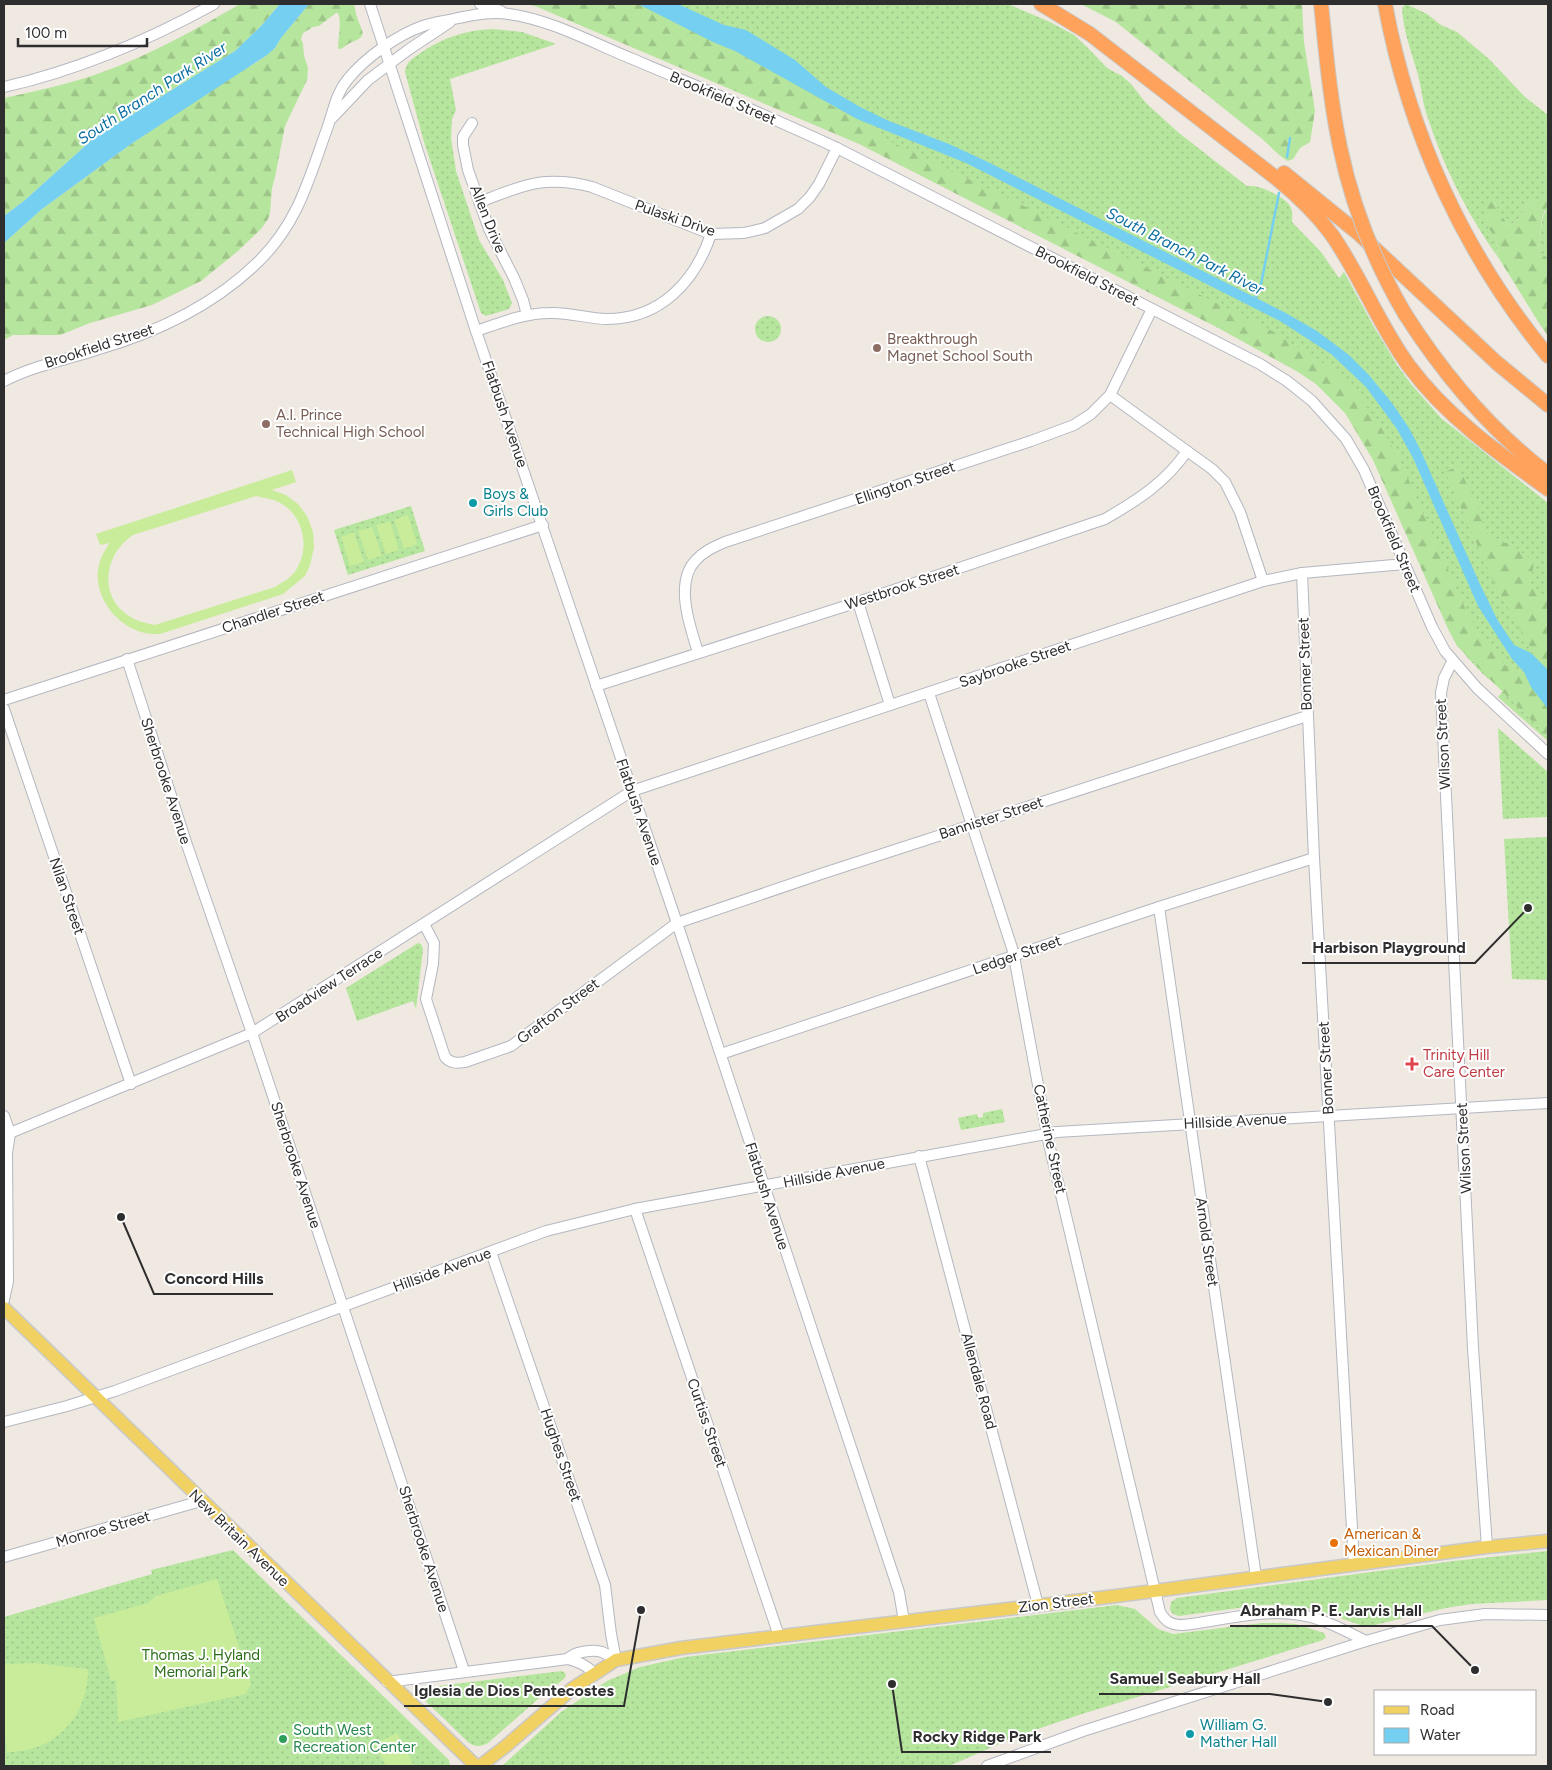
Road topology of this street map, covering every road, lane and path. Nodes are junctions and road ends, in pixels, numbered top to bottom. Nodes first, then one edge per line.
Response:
1 (214, 4) edge
2 (370, 4) edge
3 (480, 4) edge
4 (1041, 4) edge
5 (1059, 4) edge
6 (1321, 4) edge
7 (1385, 4) edge
8 (507, 13) junction
9 (455, 19) junction
10 (384, 48) junction
11 (389, 64) junction
12 (4, 87) edge
13 (330, 121) junction
14 (472, 122) dead end
15 (838, 148) junction
16 (479, 202) junction
17 (711, 234) junction
18 (1152, 309) junction
19 (527, 315) junction
20 (476, 331) junction
21 (1548, 356) edge
22 (4, 381) edge
23 (1110, 395) junction
24 (1548, 404) edge
25 (1187, 451) junction
26 (1548, 474) edge
27 (1548, 489) edge
28 (543, 525) junction
29 (1405, 564) junction
30 (1302, 572) junction
31 (1263, 581) junction
32 (858, 602) junction
33 (698, 652) junction
34 (127, 659) junction
35 (1452, 662) junction
36 (596, 686) junction
37 (929, 693) junction
38 (4, 700) edge
39 (890, 705) junction
40 (4, 708) edge
41 (1307, 716) junction
42 (1548, 754) edge
43 (632, 791) junction
44 (972, 825) junction
45 (1314, 858) junction
46 (1159, 907) junction
47 (677, 922) junction
48 (424, 924) junction
49 (1014, 956) junction
50 (252, 1033) junction
51 (720, 1054) junction
52 (131, 1084) junction
53 (1548, 1103) edge
54 (1462, 1109) junction
55 (4, 1116) edge
56 (1329, 1116) junction
57 (1190, 1124) junction
58 (7, 1131) edge
59 (1047, 1133) junction
60 (920, 1156) junction
61 (764, 1186) junction
62 (635, 1210) junction
63 (491, 1252) junction
64 (4, 1300) edge
65 (343, 1307) junction
66 (4, 1308) edge
67 (96, 1397) junction
68 (4, 1422) edge
69 (201, 1501) junction
70 (1548, 1541) edge
71 (1487, 1547) junction
72 (4, 1557) edge
73 (1354, 1564) junction
74 (1256, 1577) junction
75 (1155, 1590) junction
76 (1038, 1605) junction
77 (1548, 1615) edge
78 (904, 1621) junction
79 (779, 1636) junction
80 (1366, 1641) junction
81 (568, 1660) junction
82 (616, 1660) junction
83 (464, 1672) junction
84 (594, 1673) junction
85 (387, 1682) junction
86 (476, 1766) edge
87 (480, 1766) edge
88 (988, 1766) edge

1 - 12 street
2 - 10 street, Flatbush Avenue
3 - 8 street
4 - 27 highway
5 - 24 highway
6 - 26 highway, bridge
7 - 21 highway
8 - 9 street, Brookfield Street
8 - 15 street, Brookfield Street
9 - 10 street, Brookfield Street
9 - 11 street, Brookfield Street
10 - 11 street, Flatbush Avenue
10 - 13 street, Brookfield Street
11 - 13 street, Brookfield Street
11 - 20 street, Flatbush Avenue
13 - 22 street, Brookfield Street
14 - 16 street, Allen Drive
15 - 17 street, Pulaski Drive
15 - 18 street, Brookfield Street
16 - 17 street, Pulaski Drive
16 - 19 street, Allen Drive
17 - 19 street
18 - 23 street, Ellington Street
18 - 29 street, Brookfield Street
19 - 20 street
20 - 28 street, Flatbush Avenue
23 - 25 street
23 - 33 street, Ellington Street
25 - 31 street
25 - 32 street, Westbrook Street
28 - 34 street, Chandler Street
28 - 36 street, Flatbush Avenue
29 - 30 street, Saybrooke Street
29 - 35 street, Brookfield Street
30 - 31 street, Saybrooke Street
30 - 41 street, Bonner Street
31 - 37 street, Saybrooke Street
32 - 33 street, Westbrook Street
32 - 39 street
33 - 36 street, Westbrook Street
34 - 38 street, Chandler Street
34 - 50 street, Sherbrooke Avenue
35 - 42 street, Brookfield Street
35 - 54 street, Wilson Street
36 - 43 street, Flatbush Avenue
37 - 39 street, Saybrooke Street
37 - 44 street, Catherine Street
39 - 43 street, Saybrooke Street
40 - 52 street, Nilan Street
41 - 44 street, Bannister Street
41 - 45 street, Bonner Street
43 - 47 street, Flatbush Avenue
43 - 48 street, Broadview Terrace
44 - 47 street, Bannister Street
44 - 49 street, Catherine Street
45 - 46 street, Ledger Street
45 - 56 street, Bonner Street
46 - 49 street, Ledger Street
46 - 57 street, Arnold Street
47 - 48 street, Grafton Street
47 - 51 street, Flatbush Avenue
48 - 50 street, Broadview Terrace
49 - 51 street, Ledger Street
49 - 59 street, Catherine Street
50 - 52 street, Broadview Terrace
50 - 65 street, Sherbrooke Avenue
51 - 61 street, Flatbush Avenue
52 - 58 street, Broadview Terrace
53 - 54 street, Hillside Avenue
54 - 56 street, Hillside Avenue
54 - 71 street, Wilson Street
55 - 58 street
56 - 57 street, Hillside Avenue
56 - 73 street, Bonner Street
57 - 59 street, Hillside Avenue
57 - 74 street, Arnold Street
58 - 64 street
59 - 60 street, Hillside Avenue
59 - 75 street, Catherine Street
60 - 61 street, Hillside Avenue
60 - 76 street, Allendale Road
61 - 62 street, Hillside Avenue
61 - 78 street, Flatbush Avenue
62 - 63 street, Hillside Avenue
62 - 79 street, Curtiss Street
63 - 65 street, Hillside Avenue
63 - 82 street, Hughes Street
65 - 67 street, Hillside Avenue
65 - 83 street, Sherbrooke Avenue
66 - 67 main road, New Britain Avenue
67 - 68 street, Hillside Avenue
67 - 69 main road, New Britain Avenue
69 - 72 street, Monroe Street
69 - 85 main road, New Britain Avenue
70 - 71 main road, Zion Street
71 - 73 main road, Zion Street
73 - 74 main road, Zion Street
74 - 75 main road, Zion Street
75 - 76 main road, Zion Street
75 - 80 street, Catherine Street
76 - 78 main road, Zion Street
77 - 80 street
78 - 79 main road, Zion Street
79 - 82 main road, Zion Street
80 - 88 street
81 - 82 street
81 - 83 street
81 - 84 street
82 - 84 main road
83 - 85 street
84 - 87 main road
85 - 86 main road, New Britain Avenue

